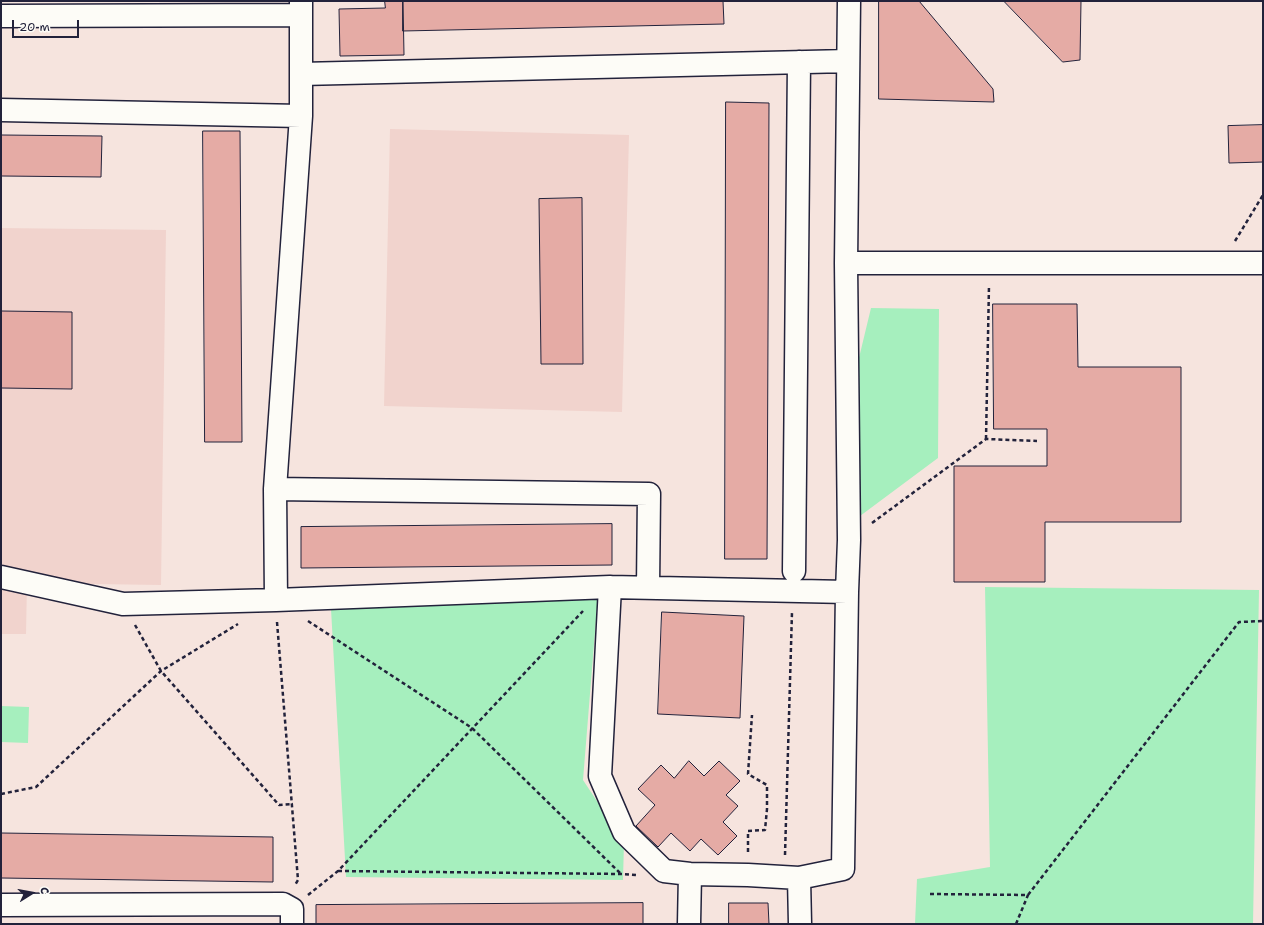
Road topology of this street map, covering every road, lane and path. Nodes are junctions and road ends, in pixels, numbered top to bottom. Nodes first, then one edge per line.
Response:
1 (849, 1) edge
2 (301, 8) edge
3 (1, 16) edge
4 (848, 61) junction
5 (799, 62) junction
6 (301, 74) junction
7 (1, 110) edge
8 (301, 116) junction
9 (846, 263) junction
10 (1263, 263) edge
11 (1037, 441) dead end
12 (275, 489) junction
13 (849, 540) junction
14 (1, 577) edge
15 (794, 581) junction
16 (610, 587) junction
17 (648, 588) junction
18 (847, 592) junction
19 (276, 600) junction
20 (123, 604) junction
21 (242, 621) dead end
22 (1263, 621) edge
23 (161, 671) junction
24 (752, 715) dead end
25 (472, 728) junction
26 (1, 794) edge
27 (293, 804) junction
28 (338, 870) junction
29 (664, 871) junction
30 (621, 874) junction
31 (690, 874) junction
32 (748, 875) junction
33 (792, 878) junction
34 (930, 894) dead end
35 (1028, 895) junction
36 (1, 905) edge
37 (289, 912) edge
38 (689, 924) edge
39 (800, 924) edge
40 (1016, 924) edge

1 - 4 street
2 - 3 street
2 - 6 street
4 - 5 street
4 - 9 street
5 - 6 street
5 - 15 street
6 - 8 street
7 - 8 street
8 - 12 street
9 - 10 street
9 - 13 street
11 - 13 path
12 - 17 street
12 - 19 street
13 - 18 street
14 - 20 street
15 - 17 street
15 - 18 street
15 - 33 path
16 - 17 street
16 - 19 street
16 - 25 path
16 - 29 street
18 - 33 street
19 - 20 street
19 - 25 path
19 - 27 path
20 - 23 path
21 - 23 path
22 - 35 path
23 - 26 path
23 - 27 path
24 - 32 path
25 - 28 path
25 - 30 path
27 - 37 path
28 - 30 path
28 - 37 path
29 - 30 path
29 - 31 street
31 - 32 street
31 - 38 street
32 - 33 street
33 - 39 street
34 - 35 path
35 - 40 path
36 - 37 street

